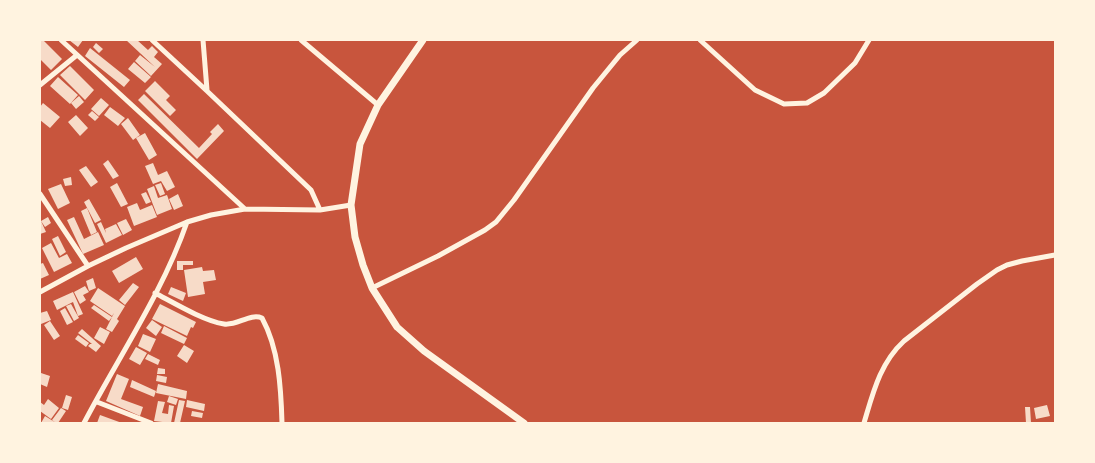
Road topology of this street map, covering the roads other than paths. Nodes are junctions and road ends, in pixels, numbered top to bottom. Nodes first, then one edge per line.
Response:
1 (60, 40) edge
2 (152, 40) edge
3 (203, 40) edge
4 (301, 40) edge
5 (423, 40) edge
6 (637, 40) edge
7 (700, 40) edge
8 (869, 40) edge
9 (77, 55) junction
10 (40, 85) edge
11 (208, 91) junction
12 (378, 105) junction
13 (40, 194) edge
14 (351, 205) junction
15 (245, 209) junction
16 (320, 210) junction
17 (187, 222) junction
18 (1055, 255) edge
19 (88, 266) junction
20 (372, 288) junction
21 (40, 292) edge
22 (154, 293) junction
23 (96, 402) junction
24 (84, 423) edge
25 (151, 423) edge
26 (282, 423) edge
27 (524, 423) edge
28 (864, 423) edge

1 - 9 street
2 - 11 street
3 - 11 street
4 - 12 street
5 - 12 main road
6 - 20 street
7 - 8 street
9 - 10 street
9 - 15 street
11 - 16 street
12 - 14 main road
13 - 19 street
14 - 16 street
14 - 20 main road
15 - 16 street
15 - 17 street
17 - 19 street
17 - 22 street
18 - 28 street
19 - 21 street
20 - 27 main road
22 - 23 street
22 - 26 street
23 - 24 street
23 - 25 street

